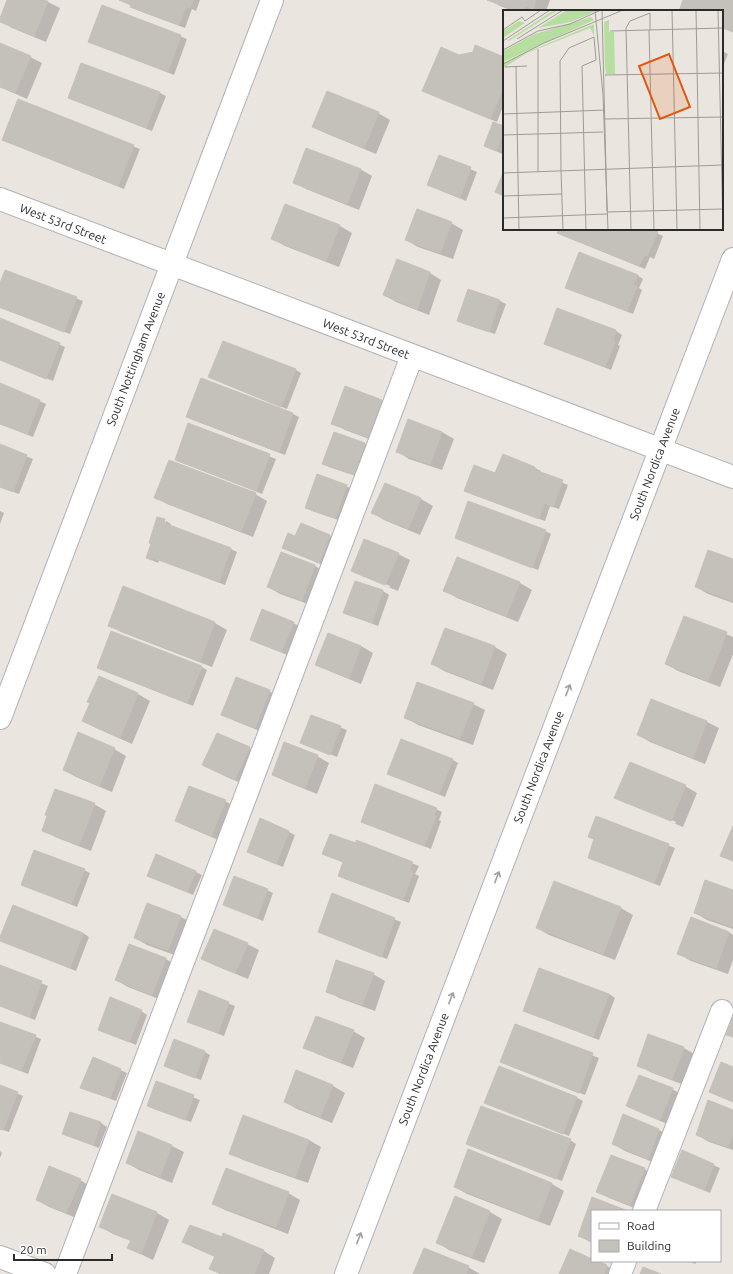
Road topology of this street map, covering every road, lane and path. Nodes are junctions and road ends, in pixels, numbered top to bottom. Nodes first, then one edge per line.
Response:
1 (272, 0) edge
2 (0, 199) edge
3 (733, 259) edge
4 (172, 265) junction
5 (412, 356) junction
6 (660, 449) junction
7 (733, 477) edge
8 (0, 718) edge
9 (722, 1011) dead end
10 (644, 1210) edge
11 (0, 1257) edge
12 (625, 1262) edge
13 (45, 1274) edge
14 (65, 1274) edge
15 (346, 1274) edge
16 (620, 1274) edge

1 - 4 street, South Nottingham Avenue
2 - 4 street, West 53rd Street
3 - 6 street, South Nordica Avenue
4 - 5 street, West 53rd Street
4 - 8 street, South Nottingham Avenue
5 - 6 street, West 53rd Street
5 - 14 street
6 - 7 street, West 53rd Street
15 -> 6 street, South Nordica Avenue
9 - 10 street
11 - 13 street
12 - 16 street

